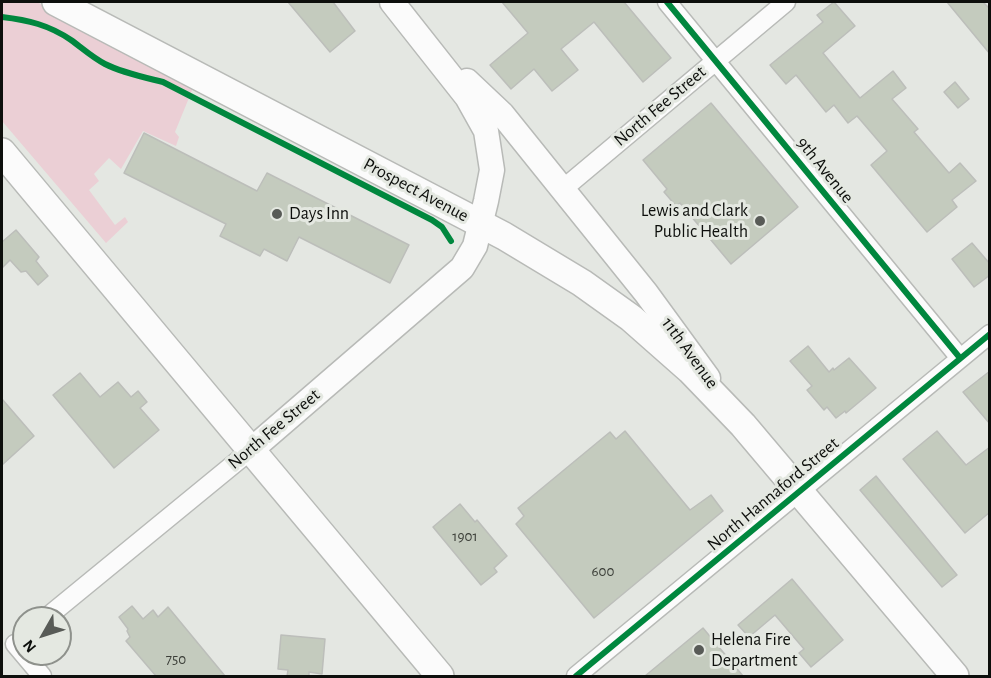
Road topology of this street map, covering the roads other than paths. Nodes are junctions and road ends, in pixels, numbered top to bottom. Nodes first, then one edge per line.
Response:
1 (56, 2) edge
2 (87, 2) edge
3 (392, 2) edge
4 (667, 2) edge
5 (786, 2) edge
6 (419, 36) junction
7 (715, 59) junction
8 (173, 63) junction
9 (3, 156) edge
10 (563, 189) junction
11 (481, 224) junction
12 (990, 334) edge
13 (960, 358) junction
14 (743, 425) junction
15 (251, 450) junction
16 (800, 491) junction
17 (61, 606) edge
18 (440, 676) edge
19 (576, 676) edge
20 (955, 676) edge

1 - 8 highway, Prospect Avenue
2 - 8 highway
3 - 6 main road, 11th Avenue
4 - 7 street, 9th Avenue
5 - 7 street, North Fee Street
6 - 10 main road, 11th Avenue
6 - 11 main road, 11th Avenue
7 - 10 street, North Fee Street
7 - 13 street, 9th Avenue
8 - 11 highway, Prospect Avenue
9 - 15 highway
10 - 14 main road, 11th Avenue
11 - 14 highway, Prospect Avenue
11 - 15 main road, North Fee Street
12 - 13 street, North Hannaford Street
13 - 16 street, North Hannaford Street
14 - 16 highway, 11th Avenue
15 - 17 street, North Fee Street
15 - 18 highway
16 - 19 street, North Hannaford Street
16 - 20 highway, 11th Avenue

